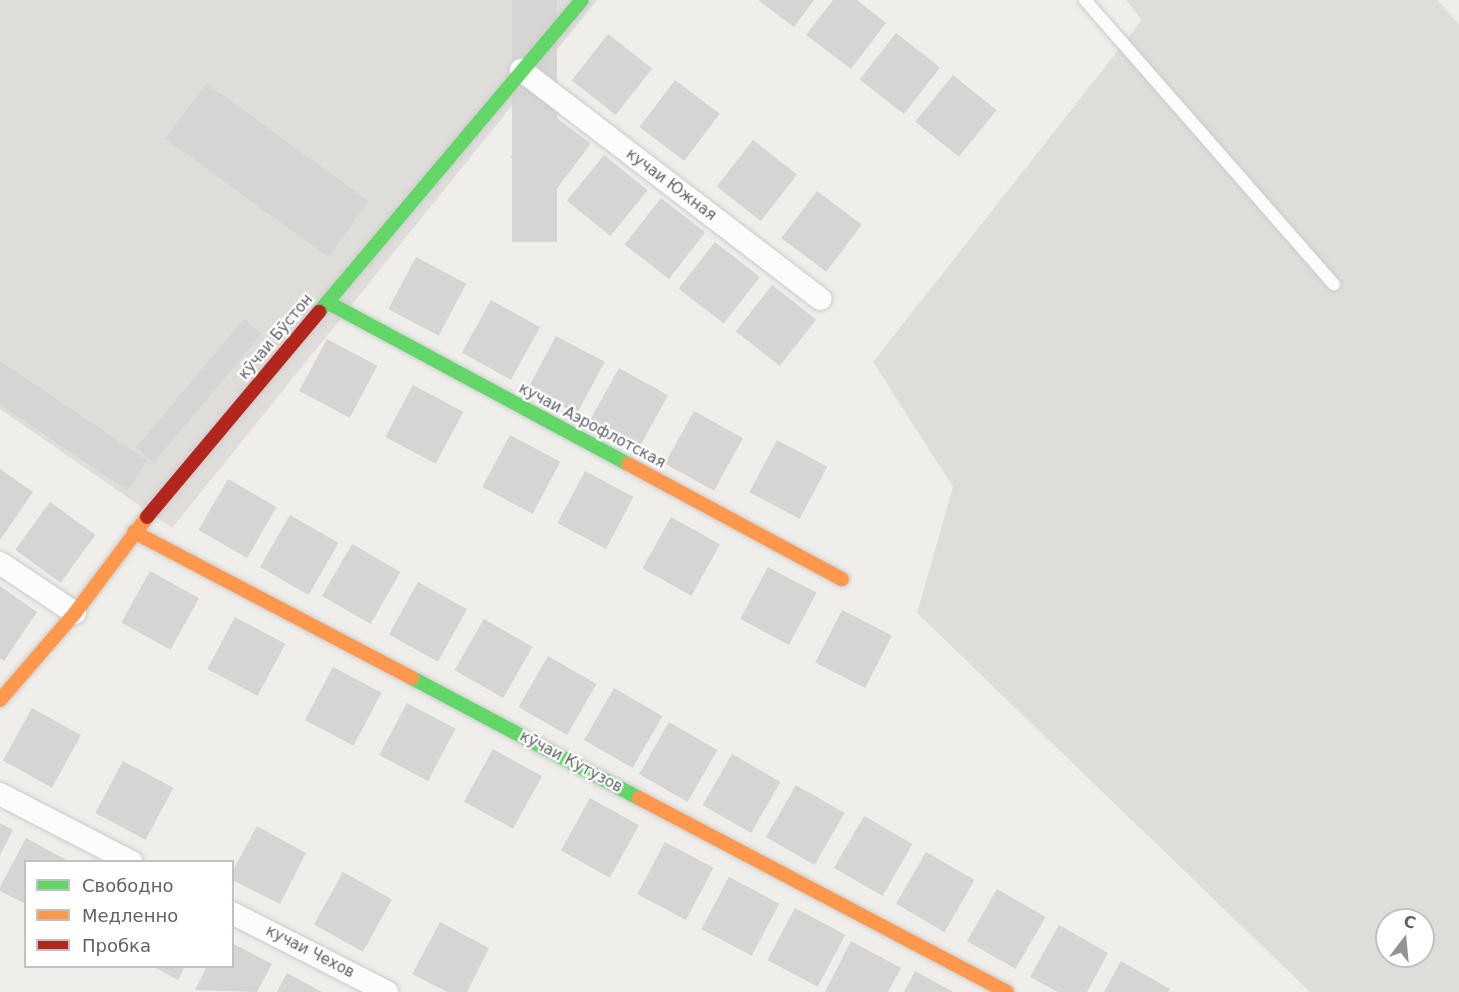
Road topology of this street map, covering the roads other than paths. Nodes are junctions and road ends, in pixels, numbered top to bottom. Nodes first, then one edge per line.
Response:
1 (582, 0) edge
2 (1085, 0) edge
3 (521, 70) junction
4 (1334, 284) dead end
5 (821, 299) dead end
6 (327, 302) junction
7 (134, 532) junction
8 (0, 563) edge
9 (842, 579) dead end
10 (75, 613) junction
11 (0, 700) edge
12 (0, 794) edge
13 (130, 860) edge
14 (234, 914) edge
15 (387, 992) edge
16 (1007, 992) edge

1 - 3 street, кӯчаи Бӯстон
2 - 4 lane
3 - 5 street, кучаи Южная
3 - 6 street, кӯчаи Бӯстон
6 - 7 street, кӯчаи Бӯстон
6 - 9 street, кучаи Аэрофлотская
7 - 10 street, кӯчаи Бӯстон
7 - 16 street, кӯчаи Кутузов
8 - 10 street
10 - 11 street, кӯчаи Бӯстон
12 - 13 street
14 - 15 street, кучаи Чехов

